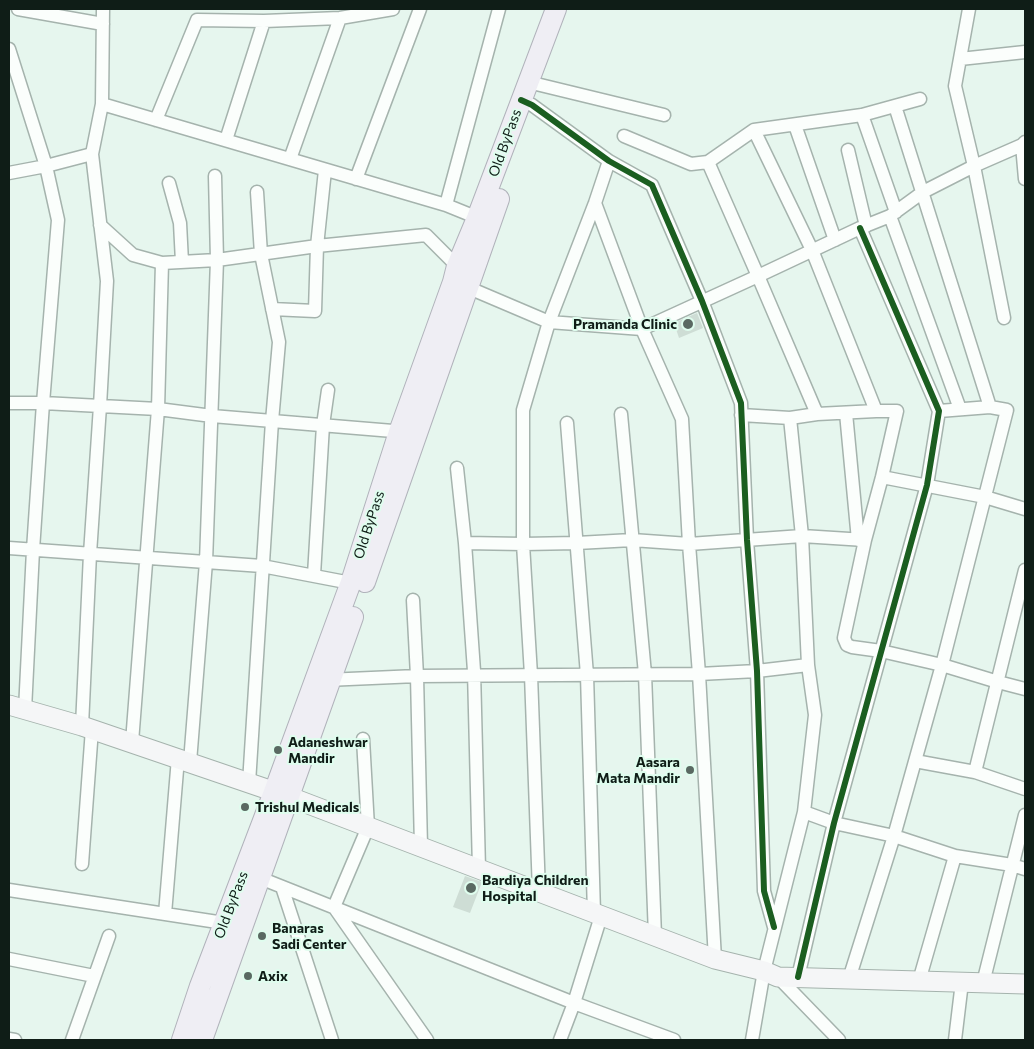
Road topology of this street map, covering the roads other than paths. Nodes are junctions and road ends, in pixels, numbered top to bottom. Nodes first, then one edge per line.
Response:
1 (18, 9) edge
2 (103, 9) edge
3 (393, 9) edge
4 (420, 9) edge
5 (499, 9) edge
6 (556, 9) edge
7 (567, 9) edge
8 (969, 9) edge
9 (340, 18) junction
10 (264, 21) junction
11 (103, 24) junction
12 (9, 49) edge
13 (1025, 52) edge
14 (960, 59) junction
15 (530, 93) junction
16 (920, 100) dead end
17 (102, 104) junction
18 (895, 106) junction
19 (664, 115) dead end
20 (862, 115) junction
21 (156, 120) junction
22 (795, 125) junction
23 (754, 130) junction
24 (624, 136) dead end
25 (226, 140) junction
26 (1024, 144) edge
27 (848, 150) dead end
28 (92, 154) junction
29 (290, 159) junction
30 (609, 161) junction
31 (708, 162) junction
32 (46, 166) junction
33 (974, 166) junction
34 (325, 170) junction
35 (9, 173) edge
36 (216, 176) dead end
37 (356, 179) junction
38 (1025, 179) edge
39 (169, 183) dead end
40 (257, 192) dead end
41 (922, 192) junction
42 (595, 203) junction
43 (446, 205) junction
44 (893, 214) junction
45 (484, 220) junction
46 (100, 225) junction
47 (863, 227) junction
48 (835, 240) junction
49 (317, 246) junction
50 (812, 250) junction
51 (261, 254) junction
52 (217, 260) junction
53 (162, 262) junction
54 (182, 262) junction
55 (758, 276) junction
56 (462, 278) junction
57 (702, 301) junction
58 (272, 309) junction
59 (1004, 318) dead end
60 (549, 322) junction
61 (642, 328) junction
62 (328, 390) dead end
63 (9, 403) edge
64 (43, 403) junction
65 (100, 406) junction
66 (990, 407) junction
67 (158, 409) junction
68 (960, 409) junction
69 (876, 411) junction
70 (939, 411) junction
71 (846, 413) junction
72 (621, 414) dead end
73 (817, 414) junction
74 (741, 415) junction
75 (212, 416) junction
76 (790, 418) junction
77 (272, 422) junction
78 (566, 423) dead end
79 (323, 426) junction
80 (408, 432) junction
81 (457, 468) dead end
82 (882, 477) junction
83 (927, 485) junction
84 (984, 497) junction
85 (1025, 509) edge
86 (802, 536) junction
87 (632, 540) junction
88 (747, 540) junction
89 (861, 540) junction
90 (466, 543) junction
91 (523, 544) junction
92 (577, 544) junction
93 (689, 544) junction
94 (9, 548) edge
95 (33, 550) junction
96 (90, 554) junction
97 (147, 558) junction
98 (206, 562) junction
99 (262, 566) junction
100 (1025, 570) edge
101 (314, 575) junction
102 (357, 584) junction
103 (413, 600) dead end
104 (881, 651) junction
105 (808, 665) junction
106 (942, 665) junction
107 (757, 671) junction
108 (645, 674) junction
109 (699, 674) junction
110 (531, 675) junction
111 (587, 675) junction
112 (417, 676) junction
113 (474, 676) junction
114 (323, 680) junction
115 (998, 682) junction
116 (1025, 689) edge
117 (13, 708) edge
118 (87, 727) junction
119 (363, 738) dead end
120 (132, 742) junction
121 (184, 760) junction
122 (915, 761) junction
123 (976, 772) junction
124 (248, 783) junction
125 (1025, 789) edge
126 (282, 794) junction
127 (804, 812) junction
128 (1025, 815) edge
129 (834, 822) junction
130 (368, 827) junction
131 (894, 836) junction
132 (421, 847) junction
133 (954, 856) junction
134 (82, 864) dead end
135 (1012, 865) junction
136 (1025, 868) edge
137 (478, 869) junction
138 (260, 878) junction
139 (282, 887) junction
140 (9, 890) edge
141 (539, 892) junction
142 (334, 907) junction
143 (165, 914) junction
144 (598, 914) junction
145 (224, 923) junction
146 (774, 927) junction
147 (109, 936) dead end
148 (655, 936) junction
149 (9, 959) edge
150 (715, 959) junction
151 (771, 974) junction
152 (94, 976) junction
153 (798, 977) junction
154 (849, 979) junction
155 (919, 981) junction
156 (962, 982) junction
157 (983, 983) junction
158 (1025, 984) edge
159 (574, 1003) junction
160 (9, 1039) edge
161 (15, 1040) edge
162 (72, 1040) edge
163 (182, 1040) edge
164 (202, 1040) edge
165 (332, 1040) edge
166 (427, 1040) edge
167 (560, 1040) edge
168 (674, 1040) edge
169 (752, 1040) edge
170 (839, 1040) edge
171 (955, 1040) edge

1 - 11 street
2 - 11 street
3 - 9 street
4 - 37 street
5 - 43 street
6 - 15 main road, Old ByPass
7 - 15 main road, Old ByPass
8 - 14 street
9 - 10 street
9 - 29 street
10 - 21 street
10 - 25 street
11 - 17 street
12 - 32 street
13 - 14 street
14 - 33 street
15 - 19 street
15 - 30 street
15 - 45 main road, Old ByPass
16 - 18 street
17 - 21 street
17 - 28 street
18 - 20 street
18 - 41 street
20 - 22 street
20 - 44 street
21 - 25 street
22 - 23 street
22 - 48 street
23 - 31 street
23 - 50 street
24 - 31 street
25 - 29 street
26 - 33 street
26 - 38 street
27 - 47 street
28 - 32 street
28 - 46 street
29 - 34 street
30 - 42 street
30 - 57 street
31 - 55 street
32 - 35 street
32 - 64 street
33 - 41 street
33 - 59 street
34 - 37 street
34 - 49 street
36 - 52 street
37 - 43 street
39 - 54 street
40 - 51 street
41 - 44 street
41 - 66 street
42 - 60 street
42 - 61 street
43 - 45 street
44 - 47 street
44 - 68 street
45 - 56 main road, Old ByPass
46 - 53 street
46 - 65 street
47 - 48 street
47 - 70 street
48 - 50 street
49 - 51 street
49 - 56 street
49 - 58 street
50 - 55 street
50 - 69 street
51 - 52 street
51 - 58 street
52 - 54 street
52 - 75 street
53 - 54 street
53 - 67 street
55 - 57 street
55 - 73 street
56 - 60 street
56 - 80 main road, Old ByPass
57 - 61 street
57 - 74 street
58 - 77 street
60 - 61 street
60 - 91 street
61 - 93 street
62 - 79 street
63 - 64 street
64 - 65 street
64 - 95 street
65 - 67 street
65 - 96 street
66 - 68 street
66 - 84 street
67 - 75 street
67 - 97 street
68 - 70 street
69 - 71 street
69 - 82 street
70 - 83 street
71 - 73 street
71 - 89 street
72 - 87 street
73 - 76 street
74 - 76 street
74 - 88 street
75 - 77 street
75 - 98 street
76 - 86 street
77 - 79 street
77 - 99 street
78 - 92 street
79 - 80 street
79 - 101 street
80 - 102 main road, Old ByPass
81 - 90 street
82 - 83 street
82 - 89 street
83 - 84 street
83 - 104 street
84 - 85 street
84 - 106 street
86 - 88 street
86 - 89 street
86 - 105 street
87 - 92 street
87 - 93 street
87 - 108 street
88 - 93 street
88 - 107 street
89 - 104 street
90 - 91 street
90 - 113 street
91 - 92 street
91 - 110 street
92 - 111 street
93 - 109 street
94 - 95 street
95 - 96 street
95 - 117 street
96 - 97 street
96 - 118 street
97 - 98 street
97 - 120 street
98 - 99 street
98 - 121 street
99 - 101 street
99 - 124 street
100 - 115 street
101 - 102 street
102 - 114 main road, Old ByPass
103 - 112 street
104 - 106 street
104 - 129 street
105 - 107 street
105 - 127 street
106 - 115 street
106 - 122 street
107 - 109 street
107 - 146 street
108 - 109 street
108 - 111 street
108 - 148 street
109 - 150 street
110 - 111 street
110 - 113 street
110 - 141 street
111 - 144 street
112 - 113 street
112 - 114 street
112 - 132 street
113 - 137 street
114 - 126 main road, Old ByPass
115 - 116 street
115 - 123 street
117 - 118 main road
118 - 120 main road
118 - 134 street
119 - 130 street
120 - 121 main road
121 - 124 main road
121 - 143 street
122 - 123 street
122 - 131 street
123 - 125 street
124 - 126 main road
126 - 130 main road
126 - 138 main road, Old ByPass
126 - 145 main road, Old ByPass
127 - 129 street
127 - 146 street
128 - 135 street
129 - 131 street
129 - 153 street
130 - 132 main road
130 - 142 street
131 - 133 street
131 - 154 street
132 - 137 main road
133 - 135 street
133 - 155 street
135 - 136 street
135 - 157 street
137 - 141 main road
138 - 139 street
138 - 164 main road, Old ByPass
139 - 142 street
139 - 165 street
140 - 143 street
141 - 144 main road
142 - 159 street
142 - 166 street
143 - 145 street
144 - 148 main road
144 - 159 street
145 - 163 main road, Old ByPass
146 - 151 street
147 - 152 street
148 - 150 main road
149 - 152 street
150 - 151 main road
151 - 153 main road
151 - 169 street
151 - 170 street
152 - 162 street
153 - 154 main road
154 - 155 main road
155 - 156 main road
156 - 157 main road
156 - 171 street
157 - 158 main road
159 - 167 street
159 - 168 street
160 - 161 street

